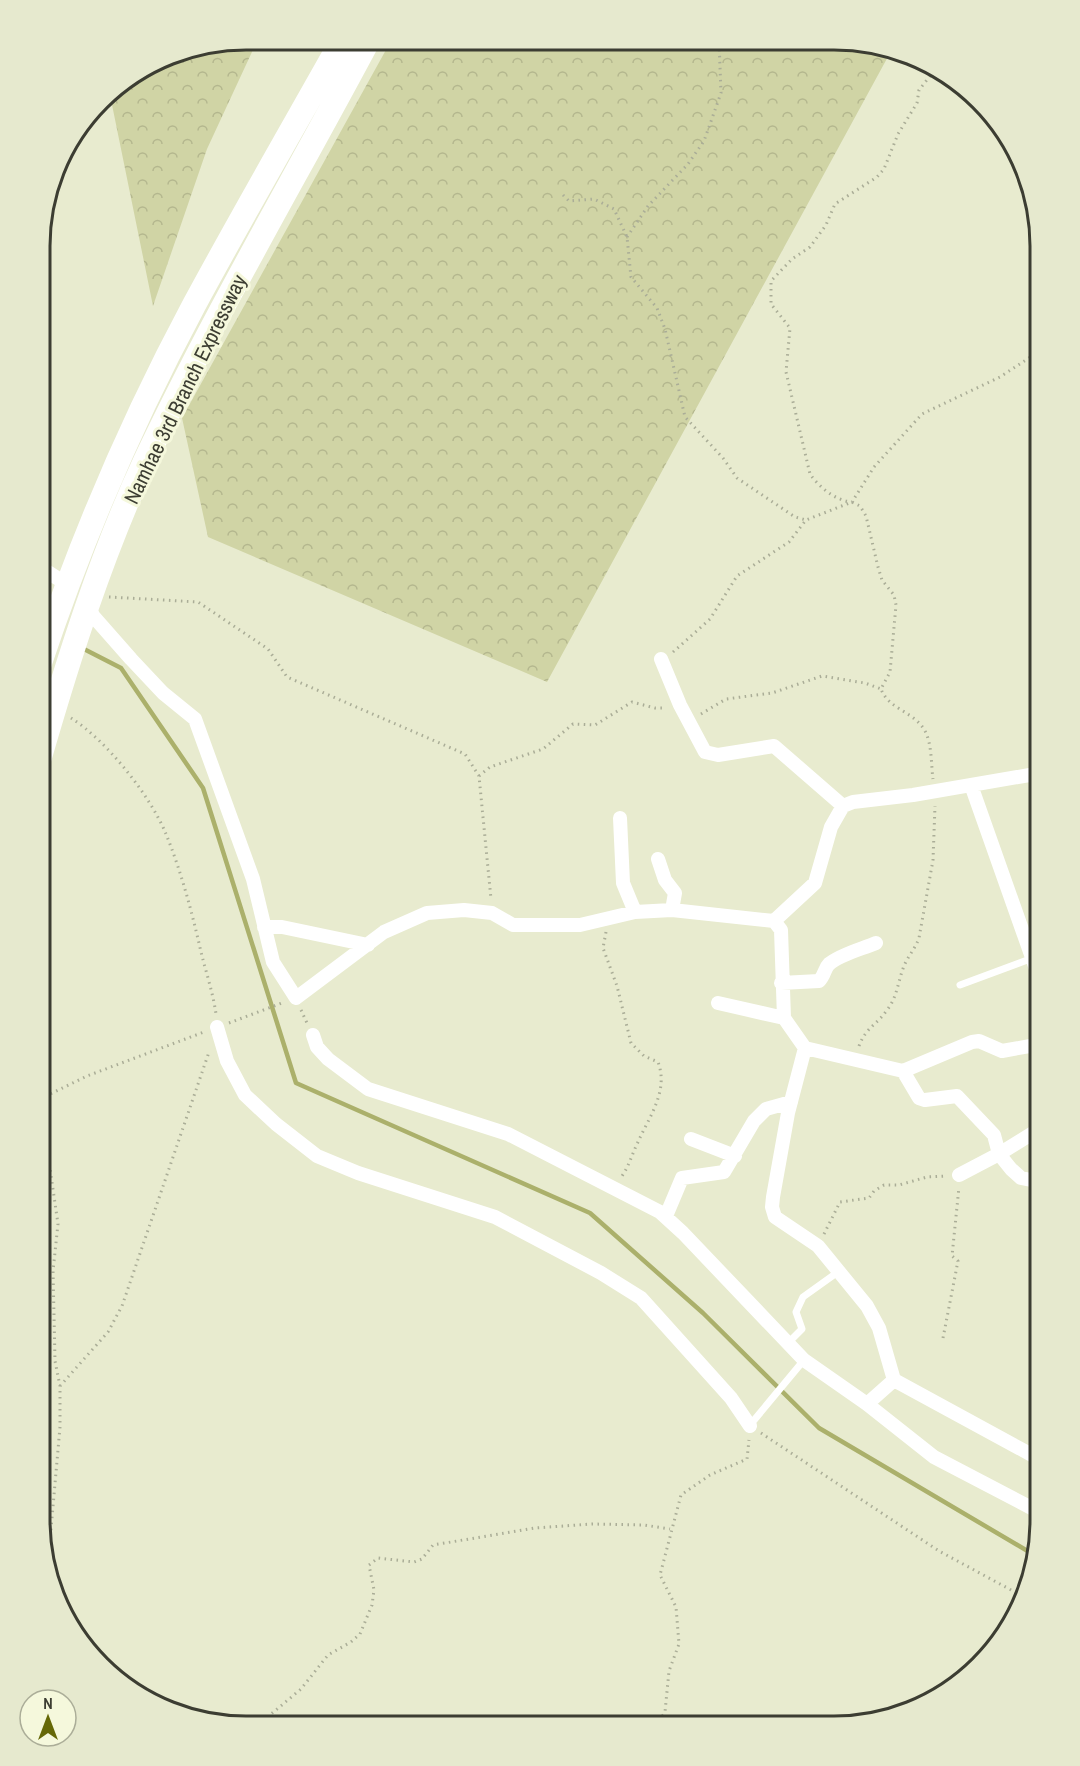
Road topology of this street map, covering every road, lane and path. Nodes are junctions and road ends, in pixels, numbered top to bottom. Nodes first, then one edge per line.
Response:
1 (337, 50) edge
2 (363, 50) edge
3 (719, 50) edge
4 (931, 75) edge
5 (562, 195) dead end
6 (627, 237) junction
7 (1030, 357) edge
8 (852, 502) junction
9 (806, 520) junction
10 (50, 573) edge
11 (82, 594) junction
12 (50, 636) edge
13 (661, 659) joint
14 (881, 689) junction
15 (680, 705) junction
16 (70, 717) dead end
17 (687, 719) junction
18 (50, 725) edge
19 (1030, 775) edge
20 (479, 776) junction
21 (971, 785) junction
22 (935, 792) junction
23 (843, 806) junction
24 (620, 818) dead end
25 (658, 859) dead end
26 (672, 910) junction
27 (635, 912) junction
28 (492, 913) junction
29 (608, 919) junction
30 (774, 921) junction
31 (264, 927) junction
32 (876, 943) dead end
33 (368, 945) junction
34 (1030, 945) edge
35 (1030, 954) edge
36 (781, 983) junction
37 (960, 985) dead end
38 (296, 998) junction
39 (718, 1003) dead end
40 (783, 1018) junction
41 (222, 1026) junction
42 (313, 1035) joint
43 (1030, 1046) edge
44 (805, 1048) junction
45 (856, 1059) junction
46 (903, 1071) junction
47 (50, 1094) edge
48 (791, 1102) junction
49 (1030, 1135) edge
50 (692, 1139) dead end
51 (999, 1154) junction
52 (735, 1156) junction
53 (50, 1168) edge
54 (959, 1175) junction
55 (1030, 1180) edge
56 (613, 1190) junction
57 (666, 1216) junction
58 (818, 1246) junction
59 (838, 1272) junction
60 (943, 1338) dead end
61 (788, 1343) junction
62 (804, 1360) junction
63 (894, 1380) junction
64 (60, 1386) junction
65 (867, 1404) junction
66 (750, 1426) junction
67 (1030, 1454) edge
68 (1030, 1507) edge
69 (670, 1530) junction
70 (50, 1536) edge
71 (1016, 1593) edge
72 (269, 1716) edge
73 (662, 1716) edge

1 - 12 highway, Namhae 3rd Branch Expressway
2 - 18 highway, Namhae 3rd Branch Expressway
3 - 6 path
4 - 8 path
5 - 6 path
6 - 9 path
7 - 8 path
8 - 9 path
8 - 14 path
9 - 13 path
10 - 11 street
11 - 20 path
11 - 31 street
13 - 15 street
14 - 17 path
14 - 22 path
15 - 17 street
15 - 20 path
16 - 41 path
17 - 23 street
19 - 21 street
20 - 28 path
21 - 22 street
21 - 34 street
22 - 23 street
22 - 45 path
23 - 30 street
24 - 27 street
25 - 26 street
26 - 27 street
26 - 30 street
27 - 29 street
28 - 29 street
28 - 33 street
29 - 56 path
30 - 36 street
31 - 33 street
31 - 38 street
32 - 36 street
33 - 38 street
35 - 37 lane
36 - 40 street
38 - 41 path
38 - 42 path
39 - 40 street
40 - 44 street
41 - 47 path
41 - 64 path
41 - 66 street
42 - 56 street
43 - 46 street
44 - 45 street
44 - 48 street
45 - 46 street
46 - 51 street
48 - 52 street
48 - 58 street
49 - 51 street
50 - 52 street
51 - 54 street
51 - 55 street
52 - 57 street
53 - 64 path
54 - 58 path
54 - 60 path
56 - 57 street
57 - 61 street
58 - 59 street
59 - 61 lane
59 - 63 street
61 - 62 street
62 - 65 street
62 - 66 lane
63 - 65 street
63 - 67 street
64 - 70 path
65 - 68 street
66 - 69 path
66 - 71 path
69 - 72 path
69 - 73 path

